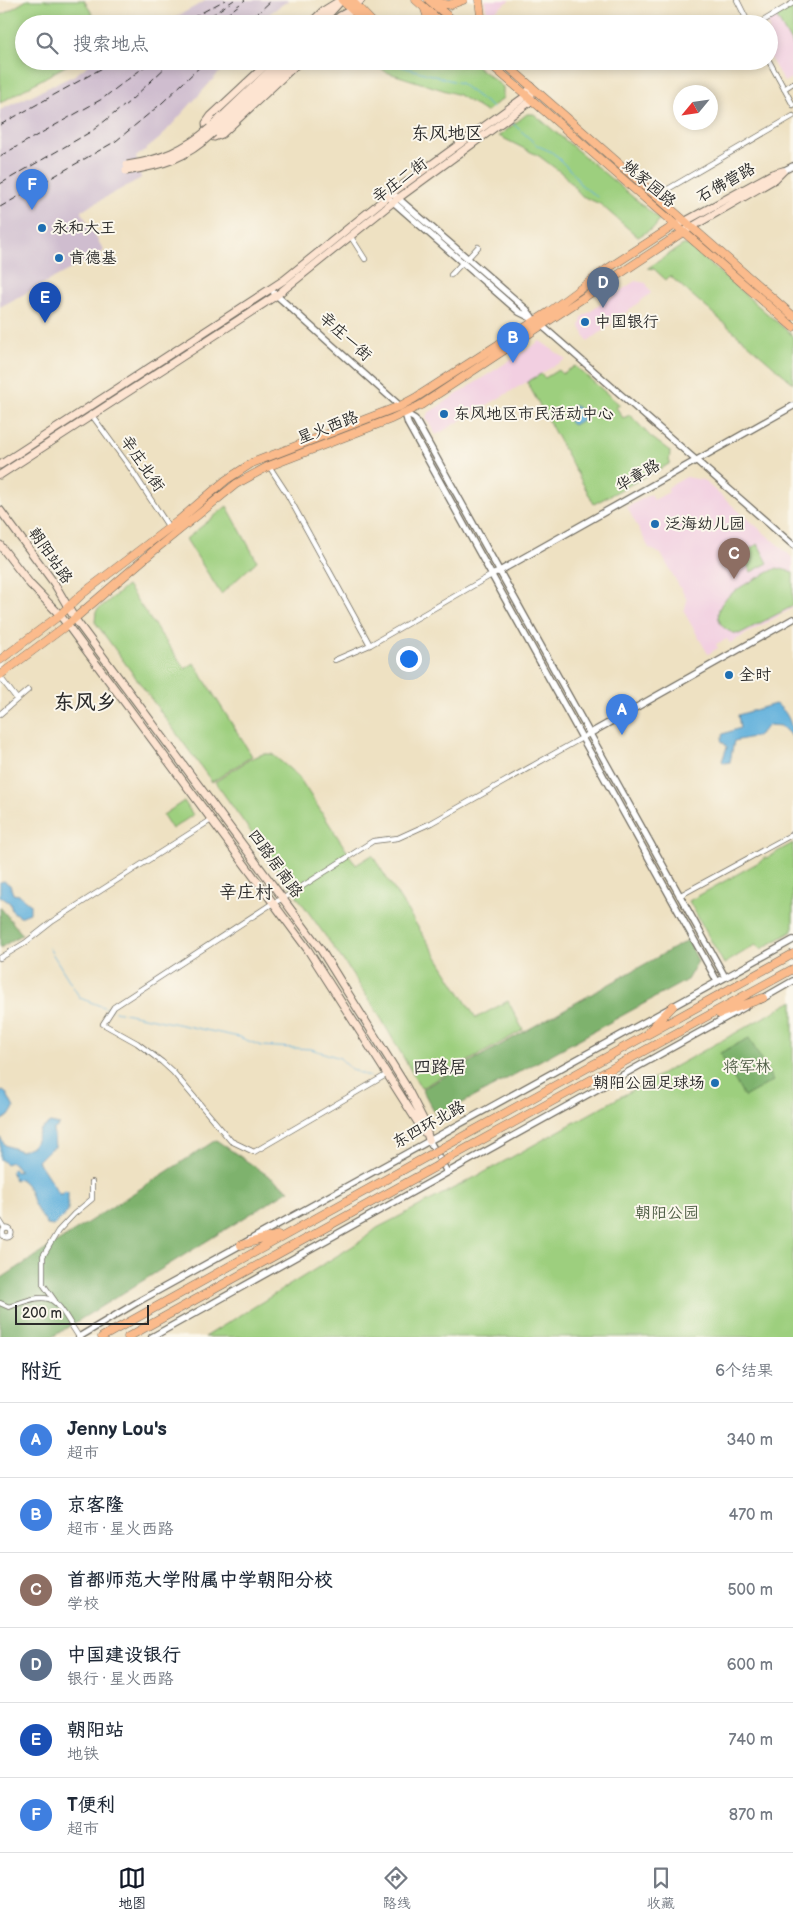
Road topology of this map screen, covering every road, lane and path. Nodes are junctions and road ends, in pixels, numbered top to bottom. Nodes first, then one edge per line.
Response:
1 (342, 0) edge
2 (416, 0) edge
3 (430, 0) edge
4 (462, 0) edge
5 (478, 0) edge
6 (737, 0) edge
7 (793, 3) edge
8 (355, 4) edge
9 (424, 8) junction
10 (319, 15) edge
11 (328, 15) edge
12 (341, 15) edge
13 (346, 15) edge
14 (362, 15) edge
15 (365, 15) edge
16 (427, 15) edge
17 (432, 15) edge
18 (448, 15) edge
19 (480, 15) edge
20 (744, 15) edge
21 (773, 15) edge
22 (260, 70) edge
23 (271, 70) edge
24 (280, 70) edge
25 (290, 70) edge
26 (497, 70) edge
27 (512, 70) edge
28 (774, 70) edge
29 (793, 84) edge
30 (531, 86) junction
31 (784, 88) junction
32 (529, 98) junction
33 (793, 105) edge
34 (793, 116) edge
35 (211, 130) junction
36 (793, 166) edge
37 (127, 168) dead end
38 (783, 171) joint
39 (655, 197) junction
40 (392, 198) junction
41 (676, 225) junction
42 (686, 227) junction
43 (351, 237) junction
44 (478, 248) dead end
45 (468, 258) junction
46 (364, 259) dead end
47 (462, 263) junction
48 (451, 275) dead end
49 (270, 290) junction
50 (277, 295) junction
51 (793, 316) edge
52 (535, 320) junction
53 (542, 327) junction
54 (793, 327) edge
55 (793, 406) edge
56 (88, 408) junction
57 (403, 409) junction
58 (93, 416) junction
59 (695, 460) junction
60 (0, 465) edge
61 (269, 466) junction
62 (0, 475) edge
63 (1, 511) edge
64 (171, 531) junction
65 (0, 545) edge
66 (793, 545) edge
67 (495, 573) junction
68 (68, 608) junction
69 (60, 615) junction
70 (75, 619) junction
71 (793, 619) edge
72 (67, 625) junction
73 (370, 645) junction
74 (0, 660) edge
75 (335, 660) dead end
76 (0, 676) edge
77 (28, 690) dead end
78 (17, 699) junction
79 (0, 714) edge
80 (588, 734) junction
81 (582, 738) junction
82 (212, 820) junction
83 (793, 834) edge
84 (679, 896) junction
85 (284, 898) junction
86 (273, 903) junction
87 (793, 940) edge
88 (793, 954) edge
89 (0, 958) edge
90 (793, 969) edge
91 (724, 977) junction
92 (717, 981) junction
93 (793, 981) edge
94 (763, 998) junction
95 (674, 1006) junction
96 (696, 1022) junction
97 (642, 1037) junction
98 (386, 1075) junction
99 (429, 1140) junction
100 (447, 1172) junction
101 (92, 1182) dead end
102 (0, 1221) edge
103 (5, 1229) dead end
104 (292, 1231) junction
105 (241, 1245) junction
106 (55, 1301) junction
107 (0, 1303) edge
108 (79, 1337) edge
109 (102, 1337) edge
110 (128, 1337) edge
111 (152, 1337) edge

1 - 8 main road
1 - 10 main road
1 - 11 main road
2 - 9 main road
3 - 4 main road
3 - 18 main road
5 - 19 main road
6 - 20 street
7 - 21 street
8 - 12 main road
8 - 13 main road
8 - 14 main road
8 - 15 main road
9 - 16 main road
9 - 17 main road
22 - 25 main road
23 - 35 main road
24 - 35 main road
26 - 32 main road, 姚家园路
27 - 30 main road, 姚家园路
28 - 31 street
29 - 31 street
30 - 32 main road
30 - 39 main road, 姚家园路
31 - 33 street
32 - 40 main road, 辛庄二街
32 - 41 main road, 姚家园路
34 - 39 street
35 - 37 main road, bridge
36 - 38 street, 石佛营路
38 - 42 main road, 石佛营路
39 - 42 main road, 姚家园路
40 - 43 main road, 辛庄二街
40 - 45 street
40 - 47 street
40 - 49 main road, 辛庄二街
41 - 42 main road, 姚家园路
41 - 52 main road, 星火西路
42 - 51 main road, 姚家园路
42 - 53 main road, 星火西路
42 - 54 main road, 姚家园路
43 - 46 street
43 - 50 main road, 辛庄二街
44 - 45 street
45 - 52 street
47 - 48 street
47 - 52 street
49 - 50 street, 辛庄一街
49 - 56 main road, 辛庄二街
50 - 57 street, 辛庄一街
50 - 58 main road, 辛庄二街
52 - 53 street
52 - 57 main road, 星火西路
53 - 57 main road, 星火西路
53 - 59 street
55 - 59 street, 华章路
56 - 58 street, 辛庄北街
56 - 60 main road, 辛庄二街
57 - 61 main road, 星火西路
57 - 64 main road, 星火西路
57 - 67 street, 辛庄一街
58 - 62 main road, 辛庄二街
58 - 64 street, 辛庄北街
59 - 66 street
59 - 67 street, 华章路
61 - 64 main road, 星火西路
61 - 73 street
63 - 68 main road, 朝阳站路
64 - 68 main road, 星火西路
64 - 70 main road, 星火西路
65 - 69 main road, 朝阳站路
67 - 73 street
67 - 80 street
67 - 81 street
68 - 69 main road, 星火西路
68 - 70 main road, 朝阳站路
69 - 72 main road, 朝阳站路
69 - 74 main road, 星火西路
70 - 72 main road, 星火西路
70 - 85 main road, 四路居南路
71 - 80 street
72 - 76 main road, 星火西路
72 - 82 main road, 朝阳站路
73 - 75 street
76 - 78 street
77 - 78 street
78 - 79 street
80 - 81 street
80 - 84 street
81 - 85 street
81 - 92 street
82 - 86 main road, 朝阳站路
82 - 89 street
83 - 84 street
84 - 91 street
85 - 86 street
85 - 99 main road, 四路居南路
86 - 98 main road, 朝阳站路
86 - 98 street
87 - 91 street, 东四环北路
88 - 97 main road, 东四环北路
90 - 96 main road
91 - 92 street, 东四环北路
92 - 95 street, 东四环北路
93 - 94 street
94 - 96 main road
94 - 100 street
95 - 97 main road
95 - 99 street, 东四环北路
96 - 110 main road, bridge
97 - 104 main road, 东四环北路, bridge
98 - 99 main road, 朝阳站路
99 - 100 street
99 - 105 street, 东四环北路
100 - 111 street
101 - 106 street
102 - 103 street
104 - 105 main road
104 - 109 main road, 东四环北路
105 - 108 street, 东四环北路
106 - 107 street
106 - 108 street

